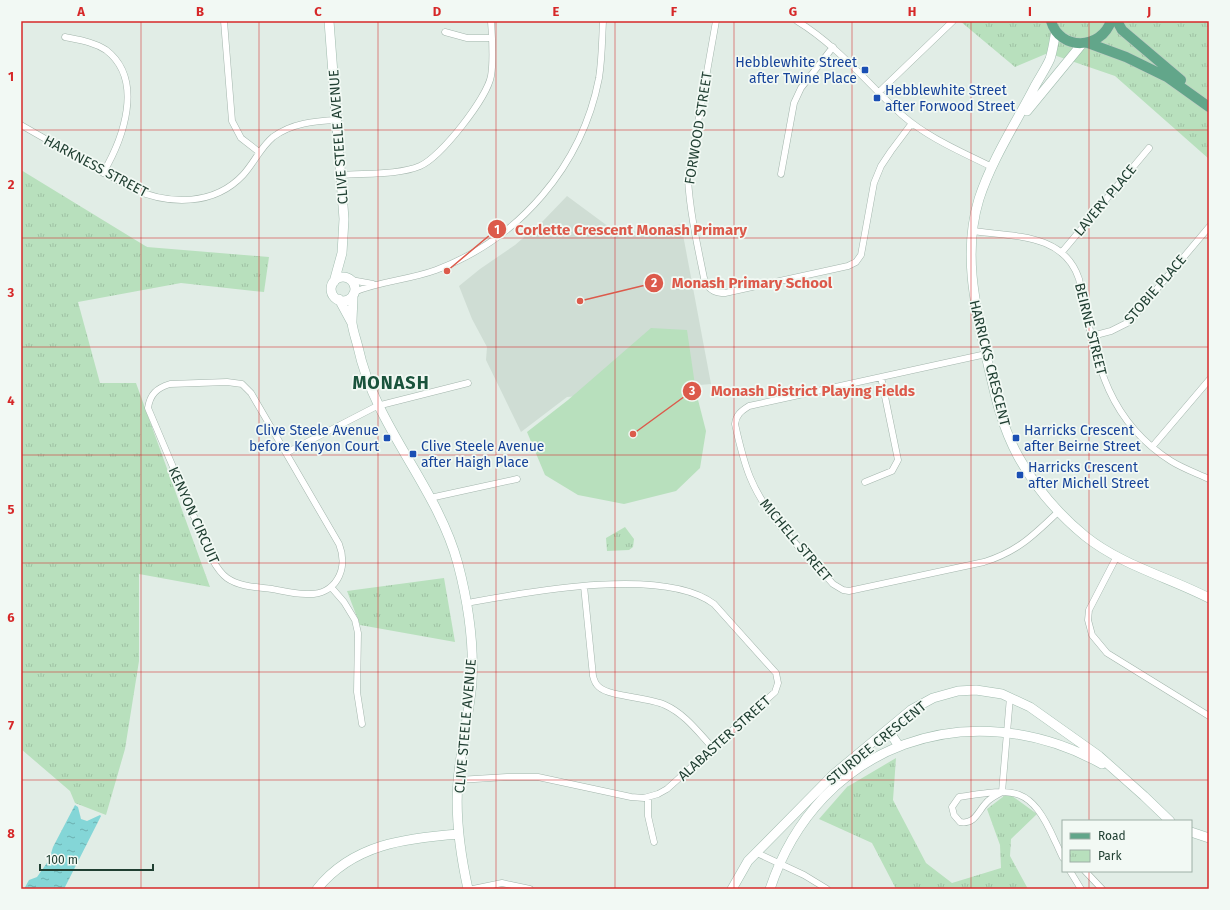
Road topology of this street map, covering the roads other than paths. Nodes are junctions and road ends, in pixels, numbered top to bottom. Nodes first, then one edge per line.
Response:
1 (224, 21) edge
2 (329, 21) edge
3 (491, 21) edge
4 (716, 21) edge
5 (797, 21) edge
6 (812, 21) edge
7 (953, 21) edge
8 (1051, 21) edge
9 (1111, 21) edge
10 (1116, 21) edge
11 (602, 22) edge
12 (806, 26) junction
13 (1056, 31) junction
14 (445, 32) dead end
15 (65, 37) dead end
16 (492, 38) junction
17 (1085, 44) junction
18 (833, 47) junction
19 (879, 92) junction
20 (1209, 106) edge
21 (337, 120) junction
22 (912, 123) junction
23 (21, 125) edge
24 (1014, 127) junction
25 (1149, 148) dead end
26 (259, 152) junction
27 (992, 167) junction
28 (104, 173) junction
29 (781, 174) dead end
30 (341, 175) junction
31 (1209, 227) edge
32 (973, 231) junction
33 (1062, 252) junction
34 (342, 253) junction
35 (350, 279) junction
36 (334, 282) junction
37 (375, 284) junction
38 (354, 294) junction
39 (339, 299) junction
40 (352, 324) junction
41 (1092, 336) junction
42 (986, 354) junction
43 (880, 377) junction
44 (1209, 380) edge
45 (468, 383) dead end
46 (377, 406) junction
47 (1152, 448) junction
48 (286, 453) junction
49 (516, 479) dead end
50 (1209, 479) edge
51 (865, 482) dead end
52 (430, 498) junction
53 (1058, 512) junction
54 (1117, 556) junction
55 (331, 586) junction
56 (584, 586) junction
57 (1209, 598) edge
58 (467, 603) junction
59 (1010, 697) junction
60 (1209, 716) edge
61 (362, 724) dead end
62 (888, 730) junction
63 (1007, 732) junction
64 (899, 746) junction
65 (713, 748) junction
66 (1114, 769) junction
67 (458, 780) junction
68 (1002, 792) junction
69 (648, 797) junction
70 (1169, 820) edge
71 (1192, 832) edge
72 (459, 834) junction
73 (1209, 838) edge
74 (1055, 840) junction
75 (654, 842) dead end
76 (1062, 847) edge
77 (757, 852) junction
78 (1062, 856) edge
79 (780, 864) junction
80 (1071, 872) edge
81 (1086, 872) edge
82 (320, 888) edge
83 (468, 889) edge
84 (474, 889) edge
85 (530, 889) edge
86 (732, 889) edge
87 (770, 889) edge
88 (827, 889) edge
89 (1081, 889) edge
90 (1102, 889) edge

1 - 26 street
2 - 21 street, CLIVE STEELE AVENUE
3 - 16 street
4 - 22 street, FORWOOD STREET
5 - 12 street
6 - 12 street
7 - 19 street
8 - 13 main road
9 - 17 main road
10 - 20 main road
11 - 37 street
12 - 18 street
13 - 17 main road
13 - 24 street, HARRICKS CRESCENT
14 - 16 street
15 - 28 street
16 - 30 street
17 - 20 main road
17 - 24 street, HARRICKS CRESCENT
18 - 19 street
18 - 29 street
19 - 22 street
21 - 26 street, HARKNESS STREET
21 - 30 street, CLIVE STEELE AVENUE
22 - 27 street
23 - 28 street, HARKNESS STREET
24 - 27 street, HARRICKS CRESCENT
25 - 33 street, LAVERY PLACE
26 - 28 street, HARKNESS STREET
27 - 32 street, HARRICKS CRESCENT
30 - 34 street, CLIVE STEELE AVENUE
31 - 41 street, STOBIE PLACE
32 - 33 street, BEIRNE STREET
32 - 42 street, HARRICKS CRESCENT
33 - 41 street, BEIRNE STREET
34 - 35 street, CLIVE STEELE AVENUE
34 - 36 street, CLIVE STEELE AVENUE
35 - 36 street
35 - 37 street
35 - 38 street
36 - 39 street
37 - 38 street
38 - 39 street
38 - 40 street, CLIVE STEELE AVENUE
39 - 40 street, CLIVE STEELE AVENUE
40 - 46 street, CLIVE STEELE AVENUE
41 - 47 street, BEIRNE STREET
42 - 43 street, MICHELL STREET
42 - 53 street, HARRICKS CRESCENT
43 - 51 street
43 - 53 street, MICHELL STREET
44 - 47 street
45 - 46 street
46 - 48 street
46 - 52 street, CLIVE STEELE AVENUE
47 - 50 street, BEIRNE STREET
48 - 55 street, KENYON CIRCUIT
48 - 55 street, KENYON CIRCUIT
49 - 52 street
52 - 58 street, CLIVE STEELE AVENUE
53 - 54 street, HARRICKS CRESCENT
54 - 57 street, HARRICKS CRESCENT
54 - 60 street
55 - 61 street
56 - 58 street, ALABASTER STREET
56 - 65 street
56 - 65 street, ALABASTER STREET
58 - 67 street, CLIVE STEELE AVENUE
59 - 62 street, STURDEE CRESCENT
59 - 63 street
59 - 66 street, STURDEE CRESCENT
62 - 64 street
62 - 77 street, STURDEE CRESCENT
63 - 64 street, STURDEE CRESCENT
63 - 66 street, STURDEE CRESCENT
63 - 68 street
64 - 79 street, STURDEE CRESCENT
65 - 69 street, ALABASTER STREET
66 - 70 street, STURDEE CRESCENT
67 - 69 street, ALABASTER STREET
67 - 72 street, CLIVE STEELE AVENUE
68 - 68 street
68 - 74 street
69 - 75 street
71 - 73 street
72 - 82 street
72 - 83 street, CLIVE STEELE AVENUE
74 - 76 street
74 - 78 street
77 - 79 street
77 - 86 street, STURDEE CRESCENT
79 - 87 street, STURDEE CRESCENT
79 - 88 street
80 - 89 street
81 - 90 street
84 - 85 street

